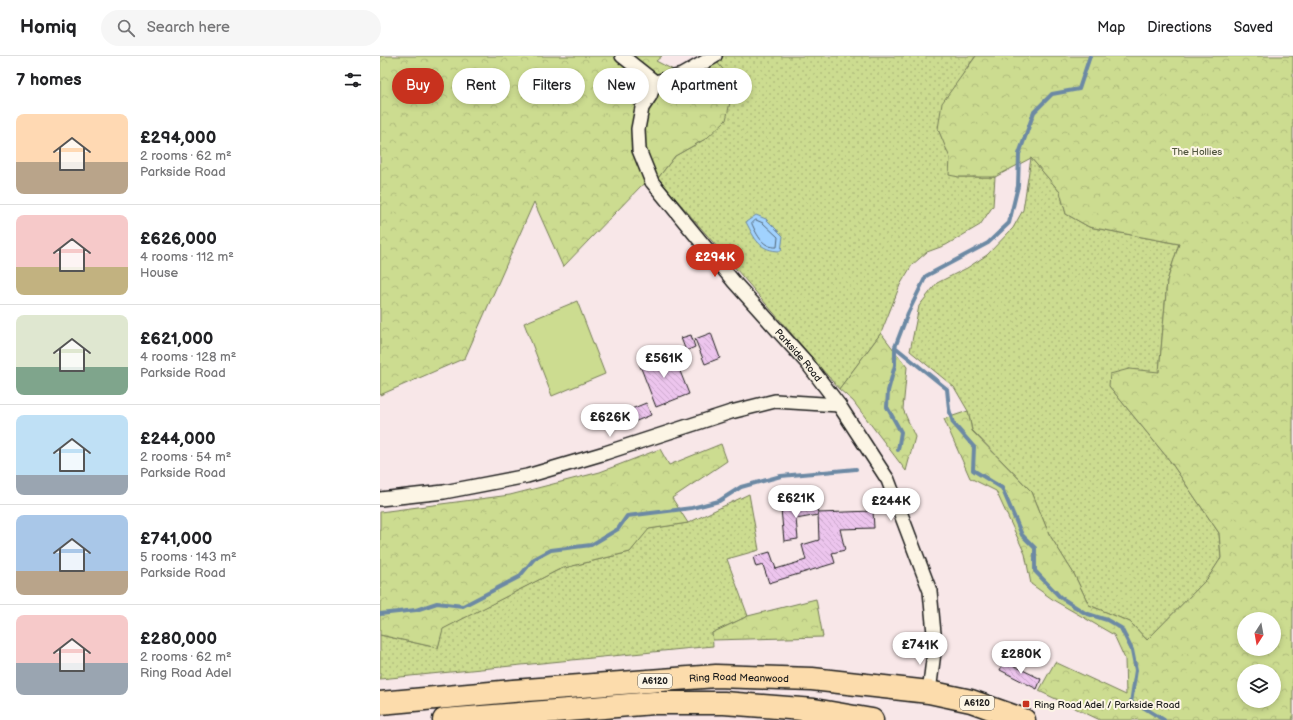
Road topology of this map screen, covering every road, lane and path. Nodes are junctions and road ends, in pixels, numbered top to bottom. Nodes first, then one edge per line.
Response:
1 (622, 56) edge
2 (715, 56) edge
3 (655, 82) junction
4 (839, 405) junction
5 (380, 499) edge
6 (930, 692) junction
7 (380, 703) edge
8 (444, 720) edge
9 (872, 720) edge
10 (1024, 720) edge

1 - 3 street
2 - 3 street
3 - 4 street, Parkside Road
4 - 5 street
4 - 6 street, Parkside Road
6 - 7 highway, Ring Road Meanwood / A6120
6 - 10 highway, A6120
8 - 9 highway, A6120

